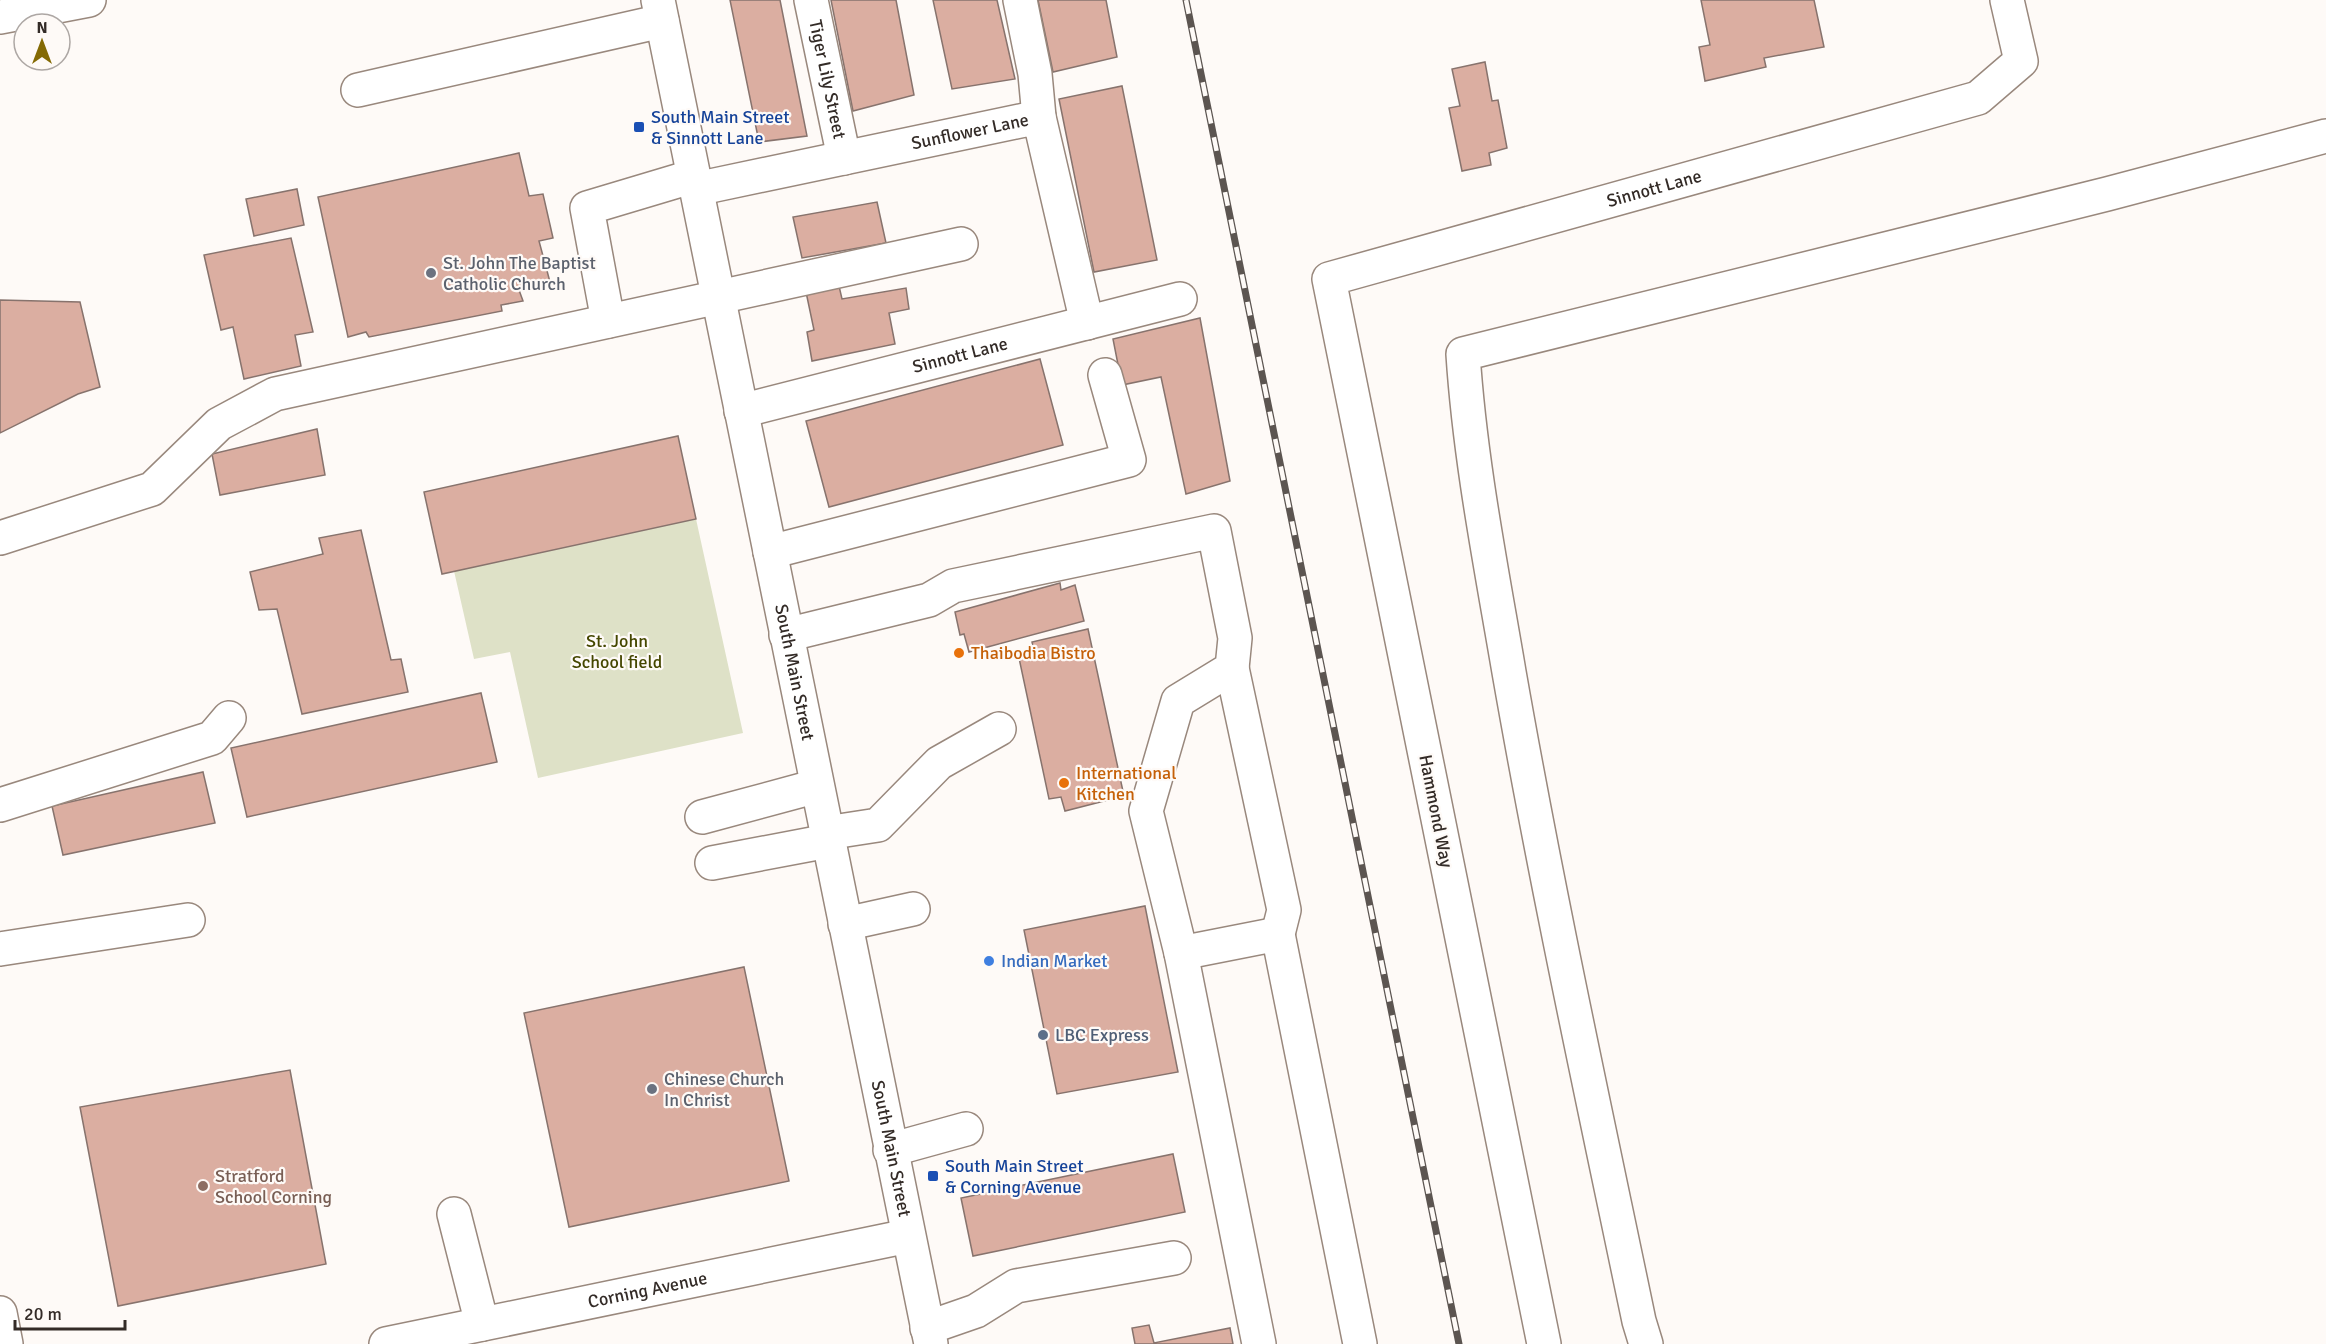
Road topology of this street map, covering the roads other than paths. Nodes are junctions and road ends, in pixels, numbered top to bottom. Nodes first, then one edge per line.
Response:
1 (89, 0) edge
2 (812, 0) edge
3 (1020, 0) edge
4 (2007, 0) edge
5 (660, 11) edge
6 (0, 17) edge
7 (358, 90) dead end
8 (1039, 117) junction
9 (2326, 136) edge
10 (844, 158) junction
11 (695, 183) junction
12 (961, 244) dead end
13 (1329, 279) joint
14 (718, 297) junction
15 (1180, 299) dead end
16 (608, 321) junction
17 (1087, 323) junction
18 (1105, 375) dead end
19 (741, 411) junction
20 (0, 538) edge
21 (770, 552) junction
22 (786, 635) junction
23 (1232, 668) junction
24 (229, 718) dead end
25 (999, 729) dead end
26 (817, 786) junction
27 (0, 805) edge
28 (702, 817) dead end
29 (827, 837) junction
30 (712, 863) dead end
31 (913, 909) dead end
32 (188, 920) dead end
33 (844, 924) junction
34 (1278, 934) junction
35 (0, 949) edge
36 (1181, 954) junction
37 (966, 1129) dead end
38 (890, 1150) junction
39 (454, 1214) dead end
40 (908, 1236) junction
41 (1174, 1258) dead end
42 (0, 1313) edge
43 (482, 1324) junction
44 (929, 1336) edge
45 (6, 1344) edge
46 (386, 1344) edge
47 (1259, 1344) edge
48 (1360, 1344) edge
49 (1544, 1344) edge
50 (1646, 1344) edge

1 - 6 street
2 - 10 street, Tiger Lily Street
3 - 8 street
4 - 13 street, Sinnott Lane
5 - 7 street
5 - 11 street, South Main Street
8 - 10 street, Sunflower Lane
8 - 17 street, Sunflower Lane
9 - 50 street
10 - 11 street, Sunflower Lane
11 - 14 street, South Main Street
11 - 16 street, Sunflower Lane
12 - 14 street
13 - 49 street, Hammond Way
14 - 16 street
14 - 19 street, South Main Street
15 - 17 street, Sinnott Lane
16 - 20 street
17 - 19 street, Sinnott Lane
18 - 21 street
19 - 21 street, South Main Street
21 - 22 street, South Main Street
22 - 23 street
22 - 26 street, South Main Street
23 - 34 street
23 - 36 street
24 - 27 street
25 - 29 street
26 - 28 street
26 - 29 street, South Main Street
29 - 30 street
29 - 33 street, South Main Street
31 - 33 street
32 - 35 street
33 - 38 street, South Main Street
34 - 36 street
34 - 48 street
36 - 47 street
37 - 38 street
38 - 40 street, South Main Street
39 - 43 street
40 - 43 street, Corning Avenue
40 - 44 street, South Main Street
41 - 44 street
42 - 45 street
43 - 46 street, Corning Avenue

